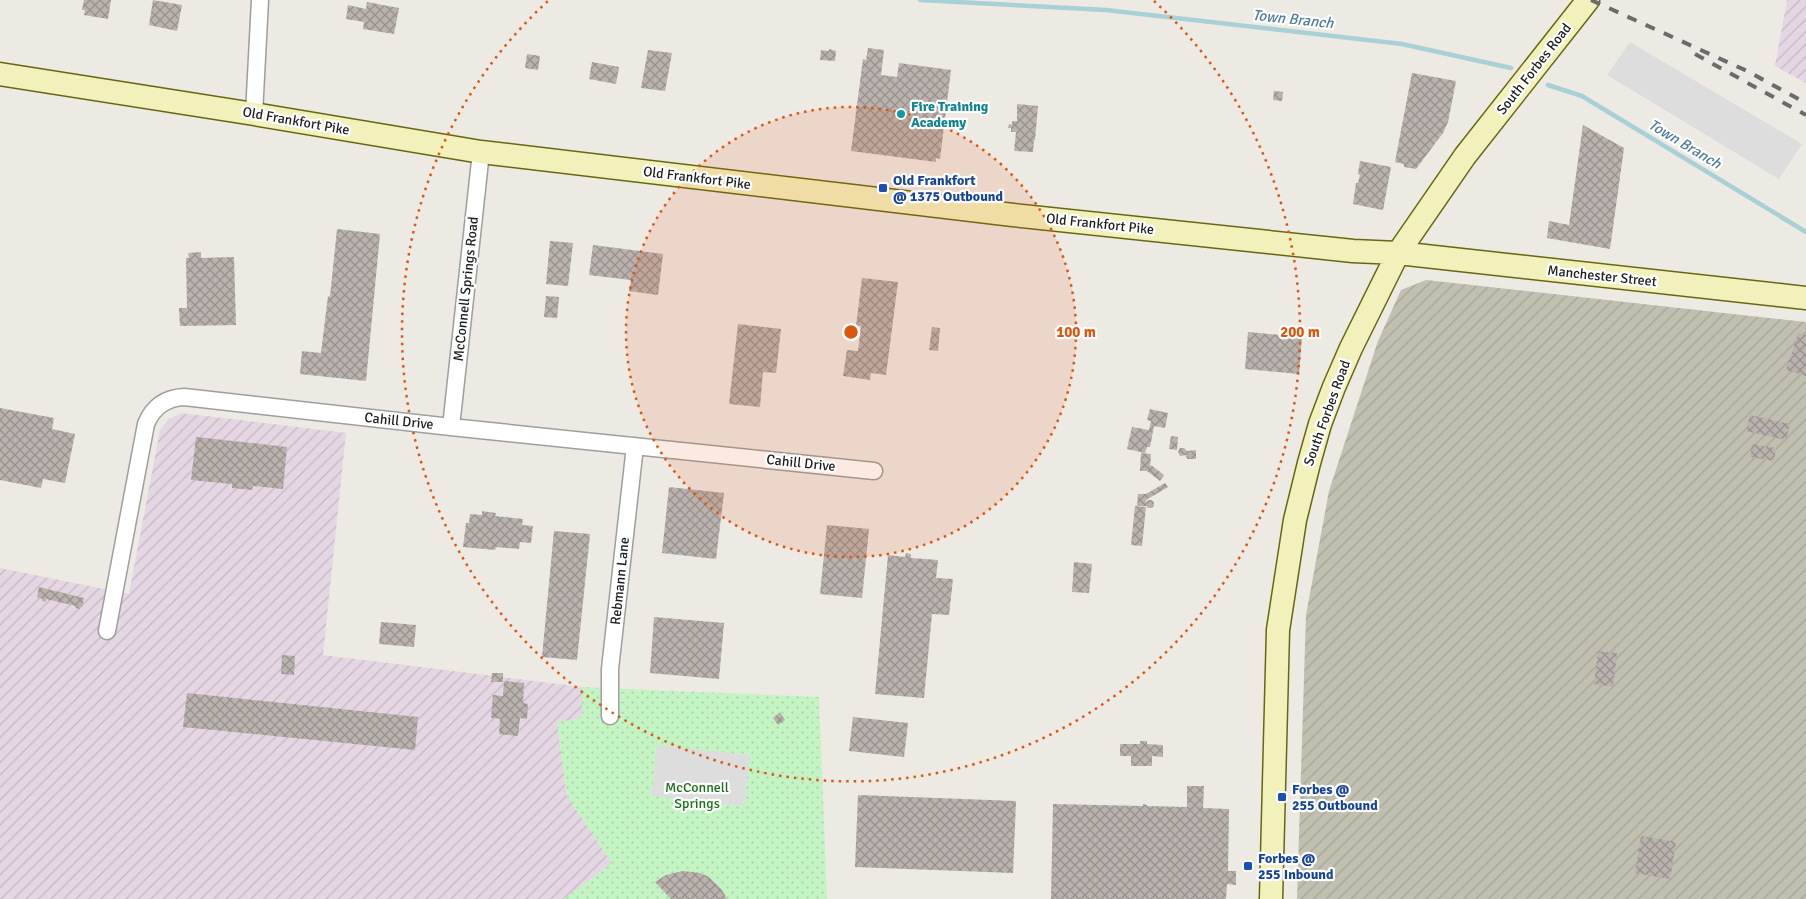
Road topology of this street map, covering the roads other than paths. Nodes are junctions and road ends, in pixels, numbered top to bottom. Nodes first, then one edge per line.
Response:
1 (260, 0) edge
2 (1588, 0) edge
3 (0, 74) edge
4 (254, 114) junction
5 (481, 152) junction
6 (1398, 253) junction
7 (1806, 298) edge
8 (451, 427) junction
9 (635, 446) junction
10 (874, 471) dead end
11 (107, 632) dead end
12 (610, 716) dead end
13 (1270, 899) edge

1 - 4 street
2 - 6 main road, South Forbes Road
3 - 4 main road, Old Frankfort Pike
4 - 5 main road, Old Frankfort Pike
5 - 6 main road, Old Frankfort Pike
5 - 8 street, McConnell Springs Road
6 - 7 main road, Manchester Street
6 - 13 main road, South Forbes Road
8 - 9 street, Cahill Drive
8 - 11 street, Cahill Drive
9 - 10 street, Cahill Drive
9 - 12 street, Rebmann Lane

